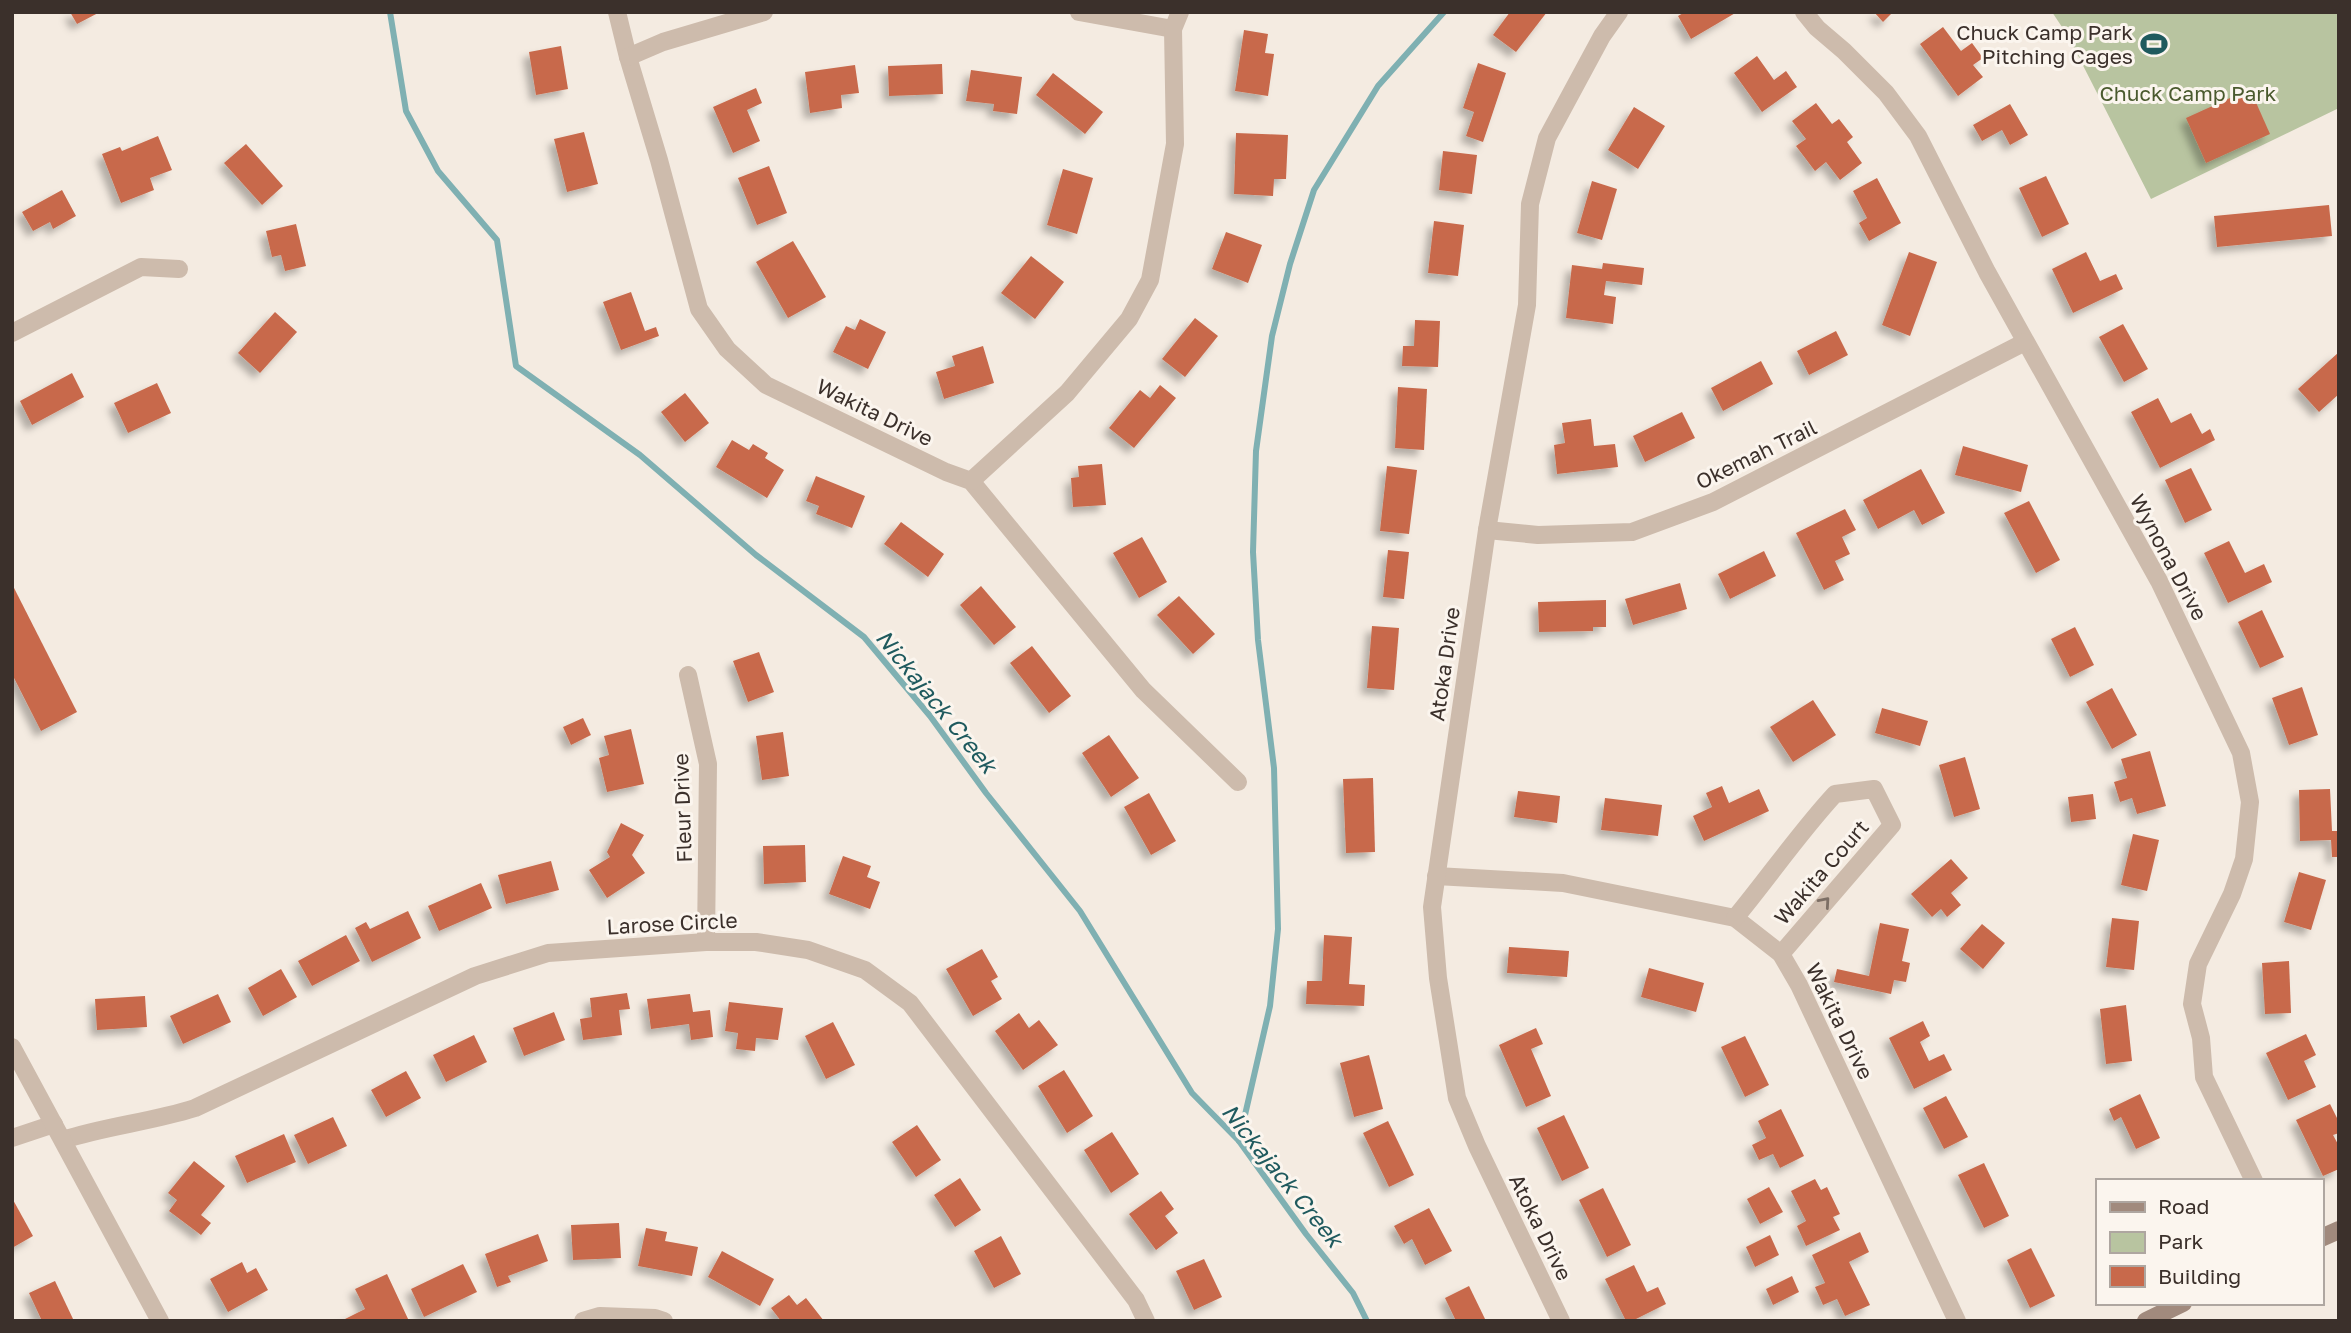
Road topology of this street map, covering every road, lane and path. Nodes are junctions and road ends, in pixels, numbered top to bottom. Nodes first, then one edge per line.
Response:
1 (617, 12) edge
2 (764, 12) edge
3 (1079, 12) edge
4 (1619, 12) edge
5 (1804, 12) edge
6 (1177, 20) edge
7 (628, 57) junction
8 (179, 269) dead end
9 (12, 333) edge
10 (2025, 342) junction
11 (971, 481) junction
12 (1487, 530) junction
13 (688, 675) dead end
14 (1238, 782) dead end
15 (1436, 876) junction
16 (1735, 918) junction
17 (706, 942) junction
18 (1781, 954) junction
19 (12, 1046) edge
20 (59, 1132) junction
21 (12, 1139) edge
22 (2253, 1179) edge
23 (2339, 1230) edge
24 (2323, 1237) edge
25 (2179, 1305) edge
26 (160, 1321) edge
27 (583, 1321) edge
28 (664, 1321) edge
29 (1146, 1321) edge
30 (1561, 1321) edge
31 (1957, 1321) edge
32 (2146, 1321) edge

1 - 7 street, Wakita Drive
2 - 7 street
3 - 6 street
4 - 12 street, Atoka Drive
5 - 10 street, Wynona Drive
6 - 11 street
7 - 11 street, Wakita Drive
8 - 9 street
10 - 12 street, Okemah Trail
10 - 22 street, Wynona Drive
11 - 14 street, Wakita Drive
12 - 15 street, Atoka Drive
13 - 17 street, Fleur Drive
15 - 16 street, Wakita Drive
15 - 30 street, Atoka Drive
16 - 18 street, Wakita Drive
18 -> 16 street, Wakita Court
17 - 20 street, Larose Circle
17 - 29 street, Larose Circle
18 - 31 street, Wakita Drive
19 - 20 street
20 - 21 street, Larose Circle
20 - 26 street
23 - 24 main road
25 - 32 main road
27 - 28 street

